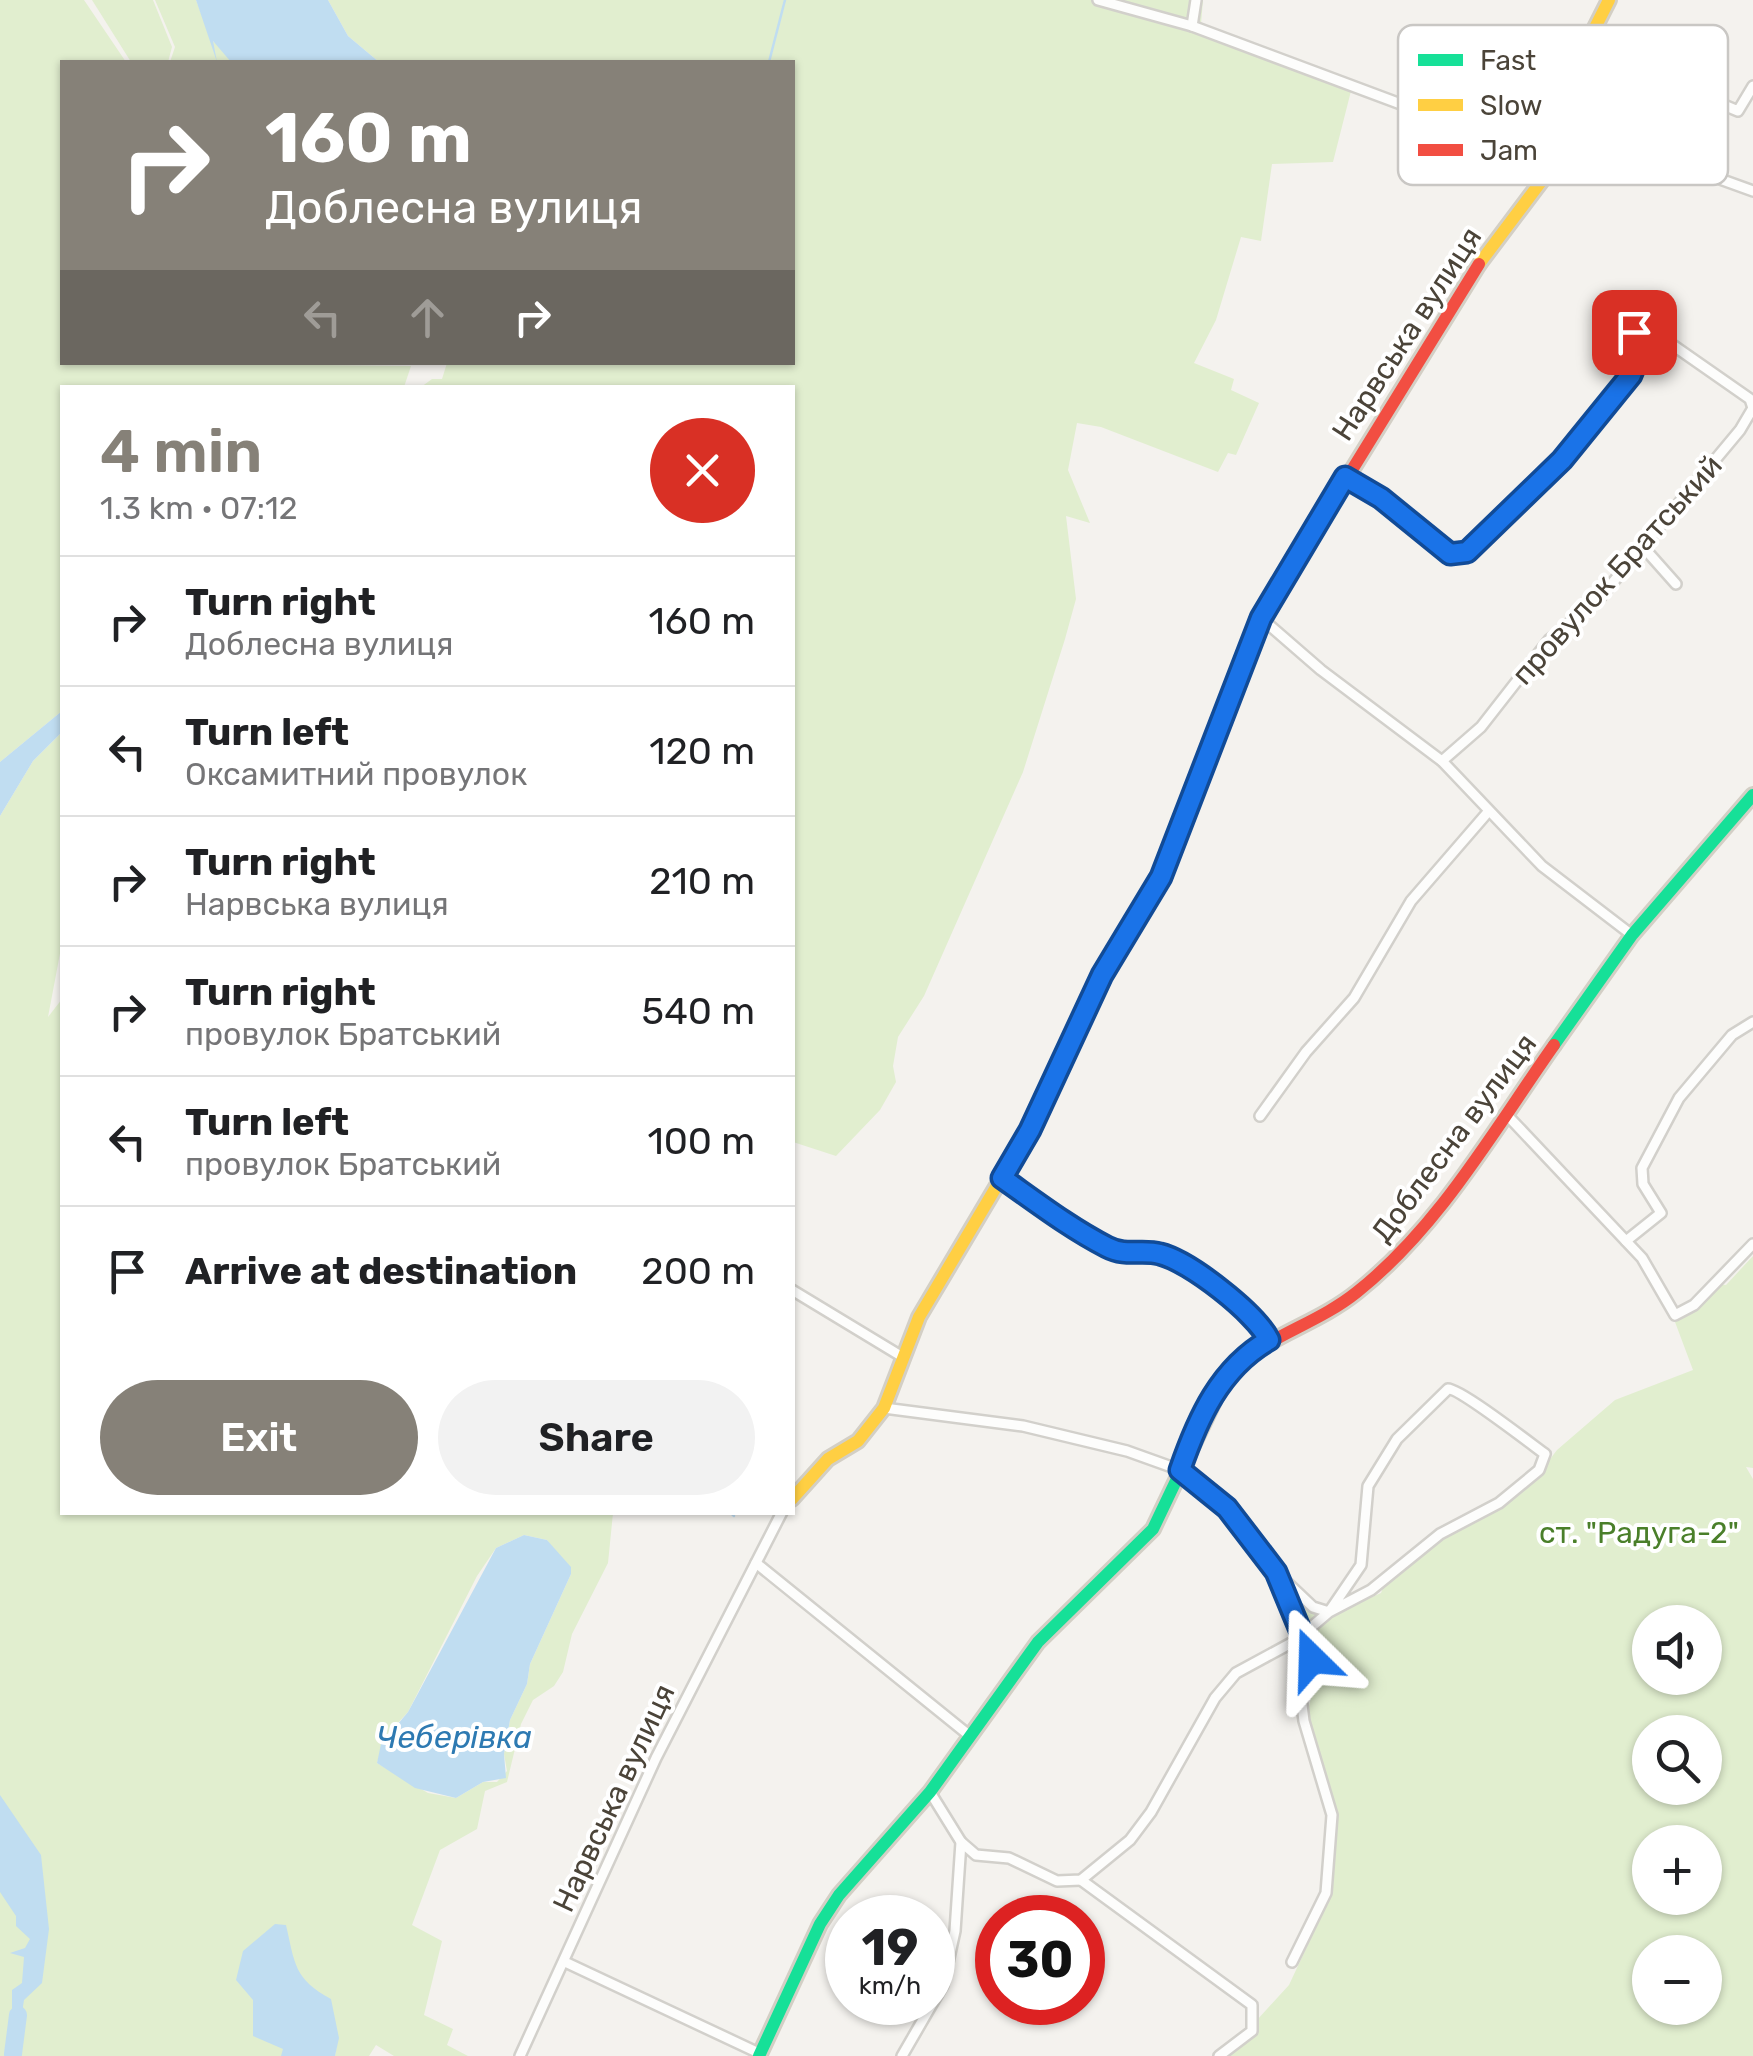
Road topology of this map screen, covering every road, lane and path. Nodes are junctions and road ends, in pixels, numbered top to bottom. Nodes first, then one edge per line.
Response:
1 (1098, 0) edge
2 (1196, 0) edge
3 (1609, 0) edge
4 (1596, 25) edge
5 (1192, 26) junction
6 (1753, 86) edge
7 (1398, 103) edge
8 (1728, 107) edge
9 (1728, 183) edge
10 (1538, 185) edge
11 (1753, 191) edge
12 (1345, 477) junction
13 (1644, 548) junction
14 (1676, 584) dead end
15 (1261, 618) junction
16 (1442, 761) junction
17 (1753, 795) edge
18 (1488, 812) junction
19 (1632, 934) junction
20 (1753, 1022) edge
21 (1506, 1114) junction
22 (1260, 1116) dead end
23 (1002, 1178) junction
24 (1626, 1240) junction
25 (1753, 1244) edge
26 (795, 1292) edge
27 (1269, 1340) junction
28 (901, 1356) junction
29 (884, 1408) junction
30 (1180, 1470) junction
31 (795, 1496) edge
32 (780, 1515) edge
33 (756, 1563) junction
34 (1276, 1572) junction
35 (1328, 1612) junction
36 (1302, 1635) junction
37 (970, 1736) junction
38 (930, 1792) junction
39 (961, 1842) junction
40 (1081, 1880) junction
41 (565, 1962) junction
42 (1292, 1962) dead end
43 (761, 2055) edge
44 (520, 2056) edge
45 (902, 2056) edge
46 (1220, 2056) edge

1 - 5 street
2 - 5 street
3 - 4 street
5 - 7 street
6 - 8 street
9 - 11 street
10 - 12 street, Нарвська вулиця
12 - 13 street, провулок Братський
12 - 15 street, Нарвська вулиця
13 - 14 street
13 - 16 street, провулок Братський
15 - 16 street
15 - 23 street, Нарвська вулиця
16 - 18 street
17 - 19 street, Доблесна вулиця
18 - 19 street
18 - 22 street
19 - 21 street, Доблесна вулиця
20 - 24 street
21 - 24 street
21 - 27 street, Доблесна вулиця
23 - 27 street
23 - 28 street, Нарвська вулиця
24 - 25 street
26 - 28 street
27 - 30 street, Доблесна вулиця
28 - 29 street, Нарвська вулиця
29 - 30 street
29 - 31 street, Нарвська вулиця
30 - 34 street
30 - 37 street, Доблесна вулиця
32 - 33 street, Нарвська вулиця
33 - 37 street
33 - 41 street, Нарвська вулиця
34 - 35 street
34 - 36 street
35 - 35 street
35 - 36 street
36 - 40 street
36 - 42 street
37 - 38 street, Доблесна вулиця
38 - 39 street
38 - 43 street, Доблесна вулиця
39 - 40 street
39 - 45 street
40 - 46 street
41 - 43 street
41 - 44 street, Нарвська вулиця

